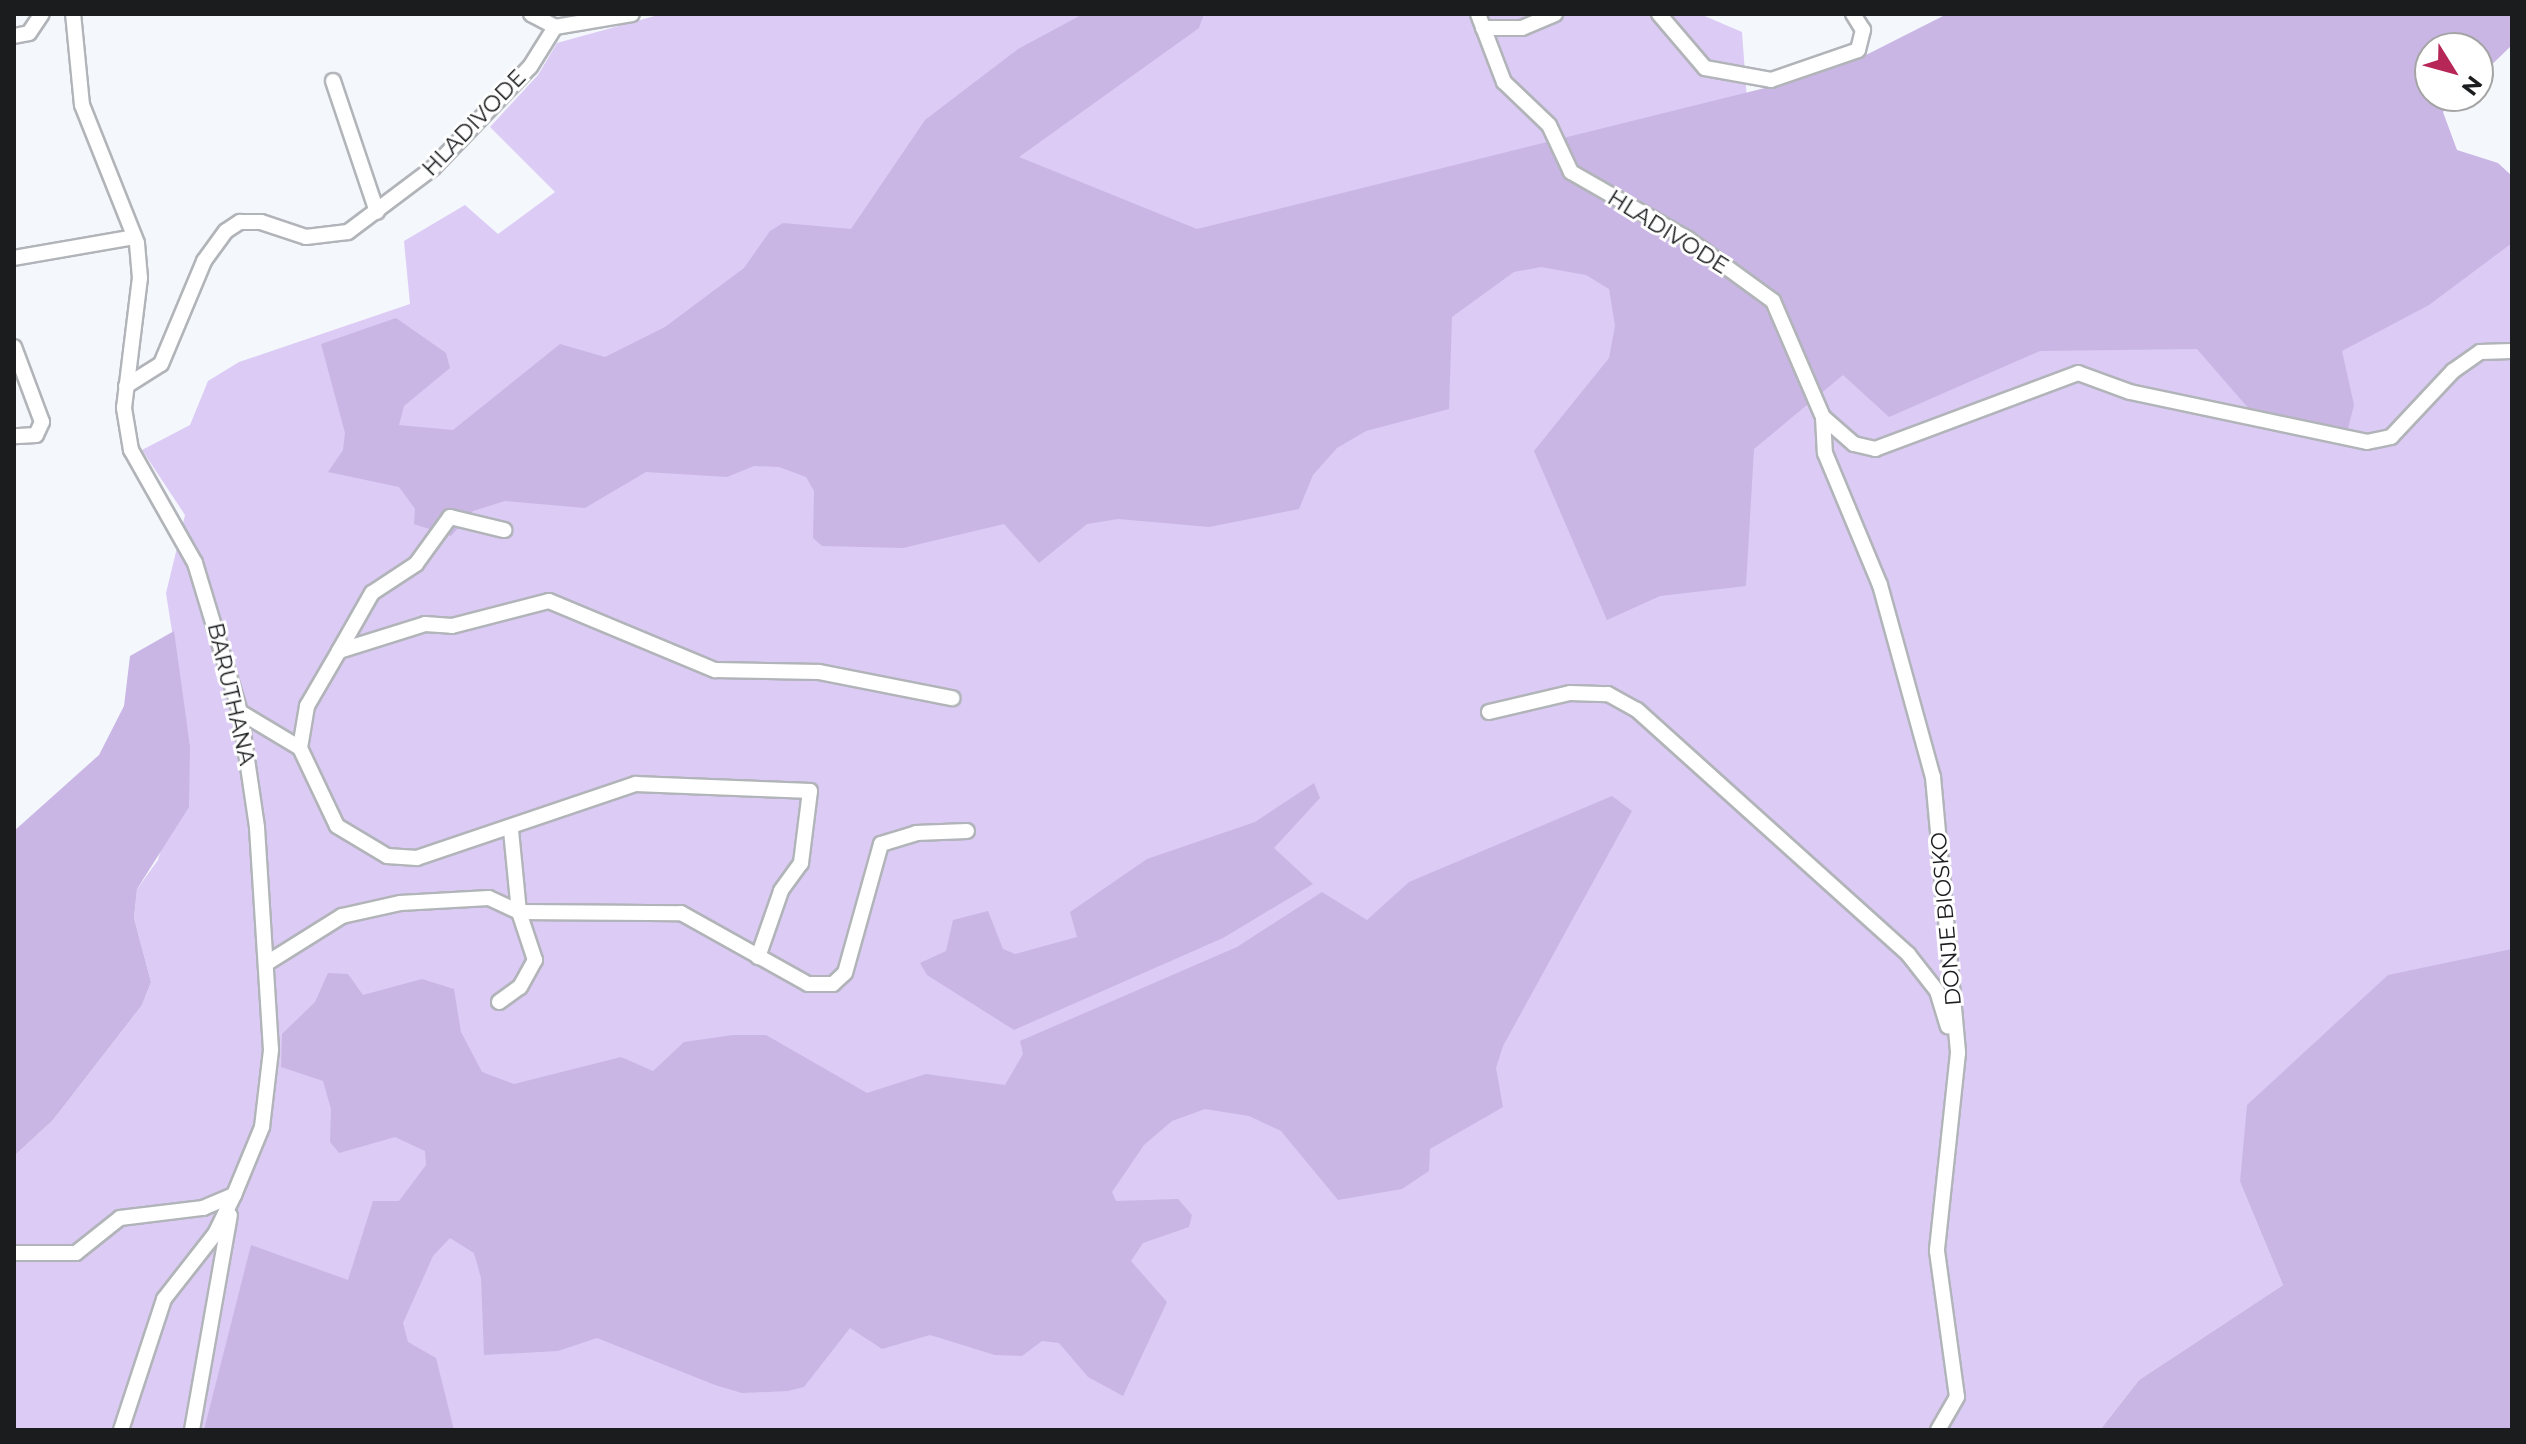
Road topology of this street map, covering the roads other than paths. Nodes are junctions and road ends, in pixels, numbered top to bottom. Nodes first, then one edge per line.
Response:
1 (42, 14) edge
2 (73, 14) edge
3 (531, 14) edge
4 (632, 14) edge
5 (1555, 14) edge
6 (1659, 14) edge
7 (1853, 14) edge
8 (1480, 21) edge
9 (555, 27) junction
10 (14, 36) edge
11 (333, 81) dead end
12 (380, 210) junction
13 (134, 237) junction
14 (14, 258) edge
15 (14, 347) edge
16 (2512, 351) edge
17 (126, 386) junction
18 (1823, 417) junction
19 (14, 436) edge
20 (504, 530) dead end
21 (339, 651) junction
22 (952, 698) dead end
23 (240, 712) junction
24 (1489, 712) dead end
25 (300, 748) junction
26 (511, 830) junction
27 (967, 831) dead end
28 (519, 912) junction
29 (758, 957) junction
30 (267, 963) junction
31 (499, 1002) dead end
32 (1958, 1053) junction
33 (234, 1195) junction
34 (14, 1253) edge
35 (121, 1430) edge
36 (192, 1430) edge
37 (1938, 1430) edge

1 - 10 street
2 - 13 street, BARUTHANA
3 - 9 street
4 - 9 street
5 - 8 street
6 - 7 street
8 - 18 street, HLADIVODE
9 - 12 street, HLADIVODE
11 - 12 street
12 - 17 street
13 - 14 street
13 - 17 street, BARUTHANA
15 - 19 street
16 - 18 street
17 - 23 street, BARUTHANA
18 - 32 street, DONJE BIOSKO
20 - 21 street
21 - 22 street
21 - 25 street
23 - 25 street
23 - 30 street, BARUTHANA
24 - 32 street
25 - 26 street
26 - 28 street
26 - 29 street
27 - 29 street
28 - 29 street
28 - 30 street
28 - 31 street
30 - 33 street, BARUTHANA
32 - 37 street, DONJE BIOSKO
33 - 34 street
33 - 35 street, BARUTHANA
33 - 36 street

